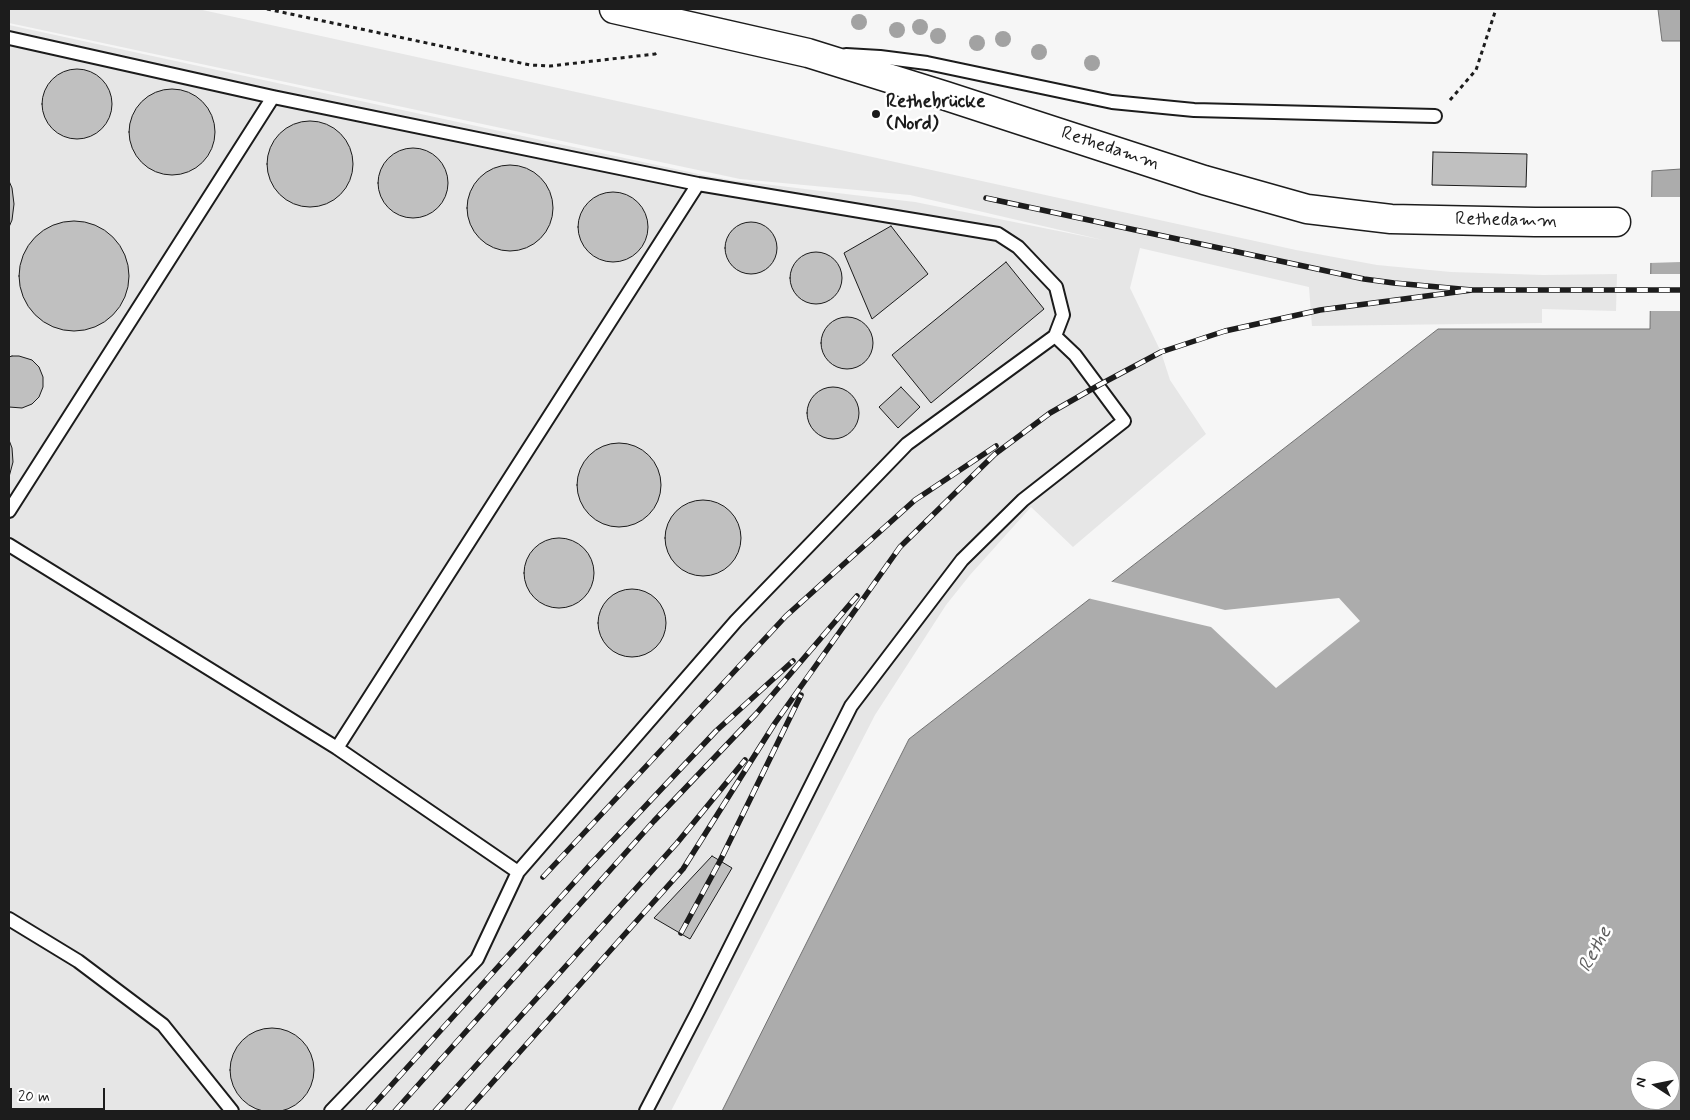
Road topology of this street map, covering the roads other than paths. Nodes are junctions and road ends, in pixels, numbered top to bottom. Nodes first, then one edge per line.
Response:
1 (614, 9) edge
2 (9, 38) edge
3 (808, 53) junction
4 (273, 97) junction
5 (1435, 116) road end
6 (698, 184) junction
7 (1616, 222) dead end
8 (1056, 336) junction
9 (9, 511) edge
10 (9, 545) edge
11 (338, 748) junction
12 (518, 872) junction
13 (9, 919) edge
14 (232, 1111) edge
15 (331, 1111) edge
16 (646, 1111) edge

1 - 3 main road, Rethedamm
2 - 4 lane
3 - 5 lane
3 - 7 main road, Rethedamm
4 - 6 lane
4 - 9 lane
6 - 8 lane
6 - 11 lane
8 - 12 lane
8 - 16 lane
10 - 11 lane
11 - 12 lane
12 - 15 lane
13 - 14 lane

